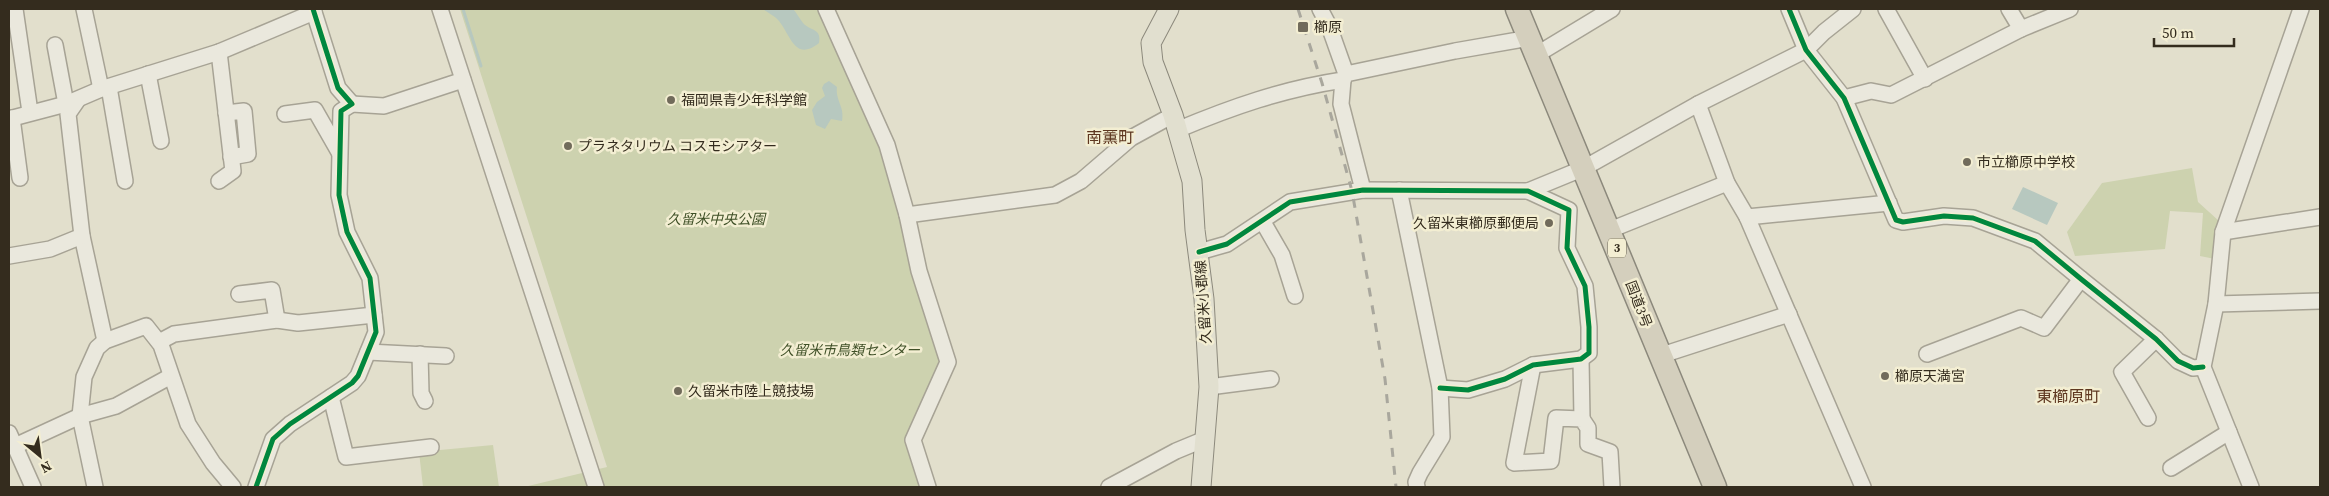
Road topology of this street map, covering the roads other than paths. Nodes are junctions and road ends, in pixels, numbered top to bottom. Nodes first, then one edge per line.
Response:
1 (14, 9) edge
2 (84, 9) edge
3 (440, 9) edge
4 (826, 9) edge
5 (1169, 9) edge
6 (1320, 9) edge
7 (1517, 9) edge
8 (1612, 9) edge
9 (1789, 9) edge
10 (1852, 9) edge
11 (1886, 9) edge
12 (2009, 9) edge
13 (2070, 9) edge
14 (2301, 9) edge
15 (314, 10) edge
16 (2020, 29) junction
17 (56, 45) dead end
18 (1533, 47) junction
19 (1806, 50) junction
20 (220, 52) junction
21 (148, 74) junction
22 (1344, 77) junction
23 (1925, 79) junction
24 (463, 80) junction
25 (105, 88) junction
26 (1844, 98) junction
27 (72, 102) junction
28 (352, 104) junction
29 (1698, 104) junction
30 (30, 112) junction
31 (285, 114) dead end
32 (10, 119) edge
33 (1175, 123) junction
34 (161, 141) dead end
35 (340, 153) junction
36 (1584, 168) junction
37 (20, 178) dead end
38 (125, 181) dead end
39 (219, 181) dead end
40 (1727, 183) junction
41 (1363, 190) junction
42 (1399, 190) junction
43 (1528, 191) junction
44 (1889, 203) junction
45 (907, 215) junction
46 (1747, 217) junction
47 (2320, 217) edge
48 (1263, 222) junction
49 (1610, 230) junction
50 (2224, 232) junction
51 (82, 236) junction
52 (1199, 252) junction
53 (9, 256) edge
54 (2080, 279) junction
55 (239, 294) dead end
56 (1295, 296) dead end
57 (2320, 301) edge
58 (2216, 304) junction
59 (1789, 314) junction
60 (374, 315) junction
61 (277, 320) junction
62 (2156, 339) junction
63 (105, 341) junction
64 (159, 342) junction
65 (368, 352) junction
66 (420, 354) junction
67 (1927, 354) dead end
68 (446, 356) dead end
69 (1660, 356) junction
70 (1581, 360) junction
71 (1533, 366) junction
72 (2203, 367) junction
73 (171, 376) junction
74 (1271, 379) dead end
75 (1208, 387) junction
76 (1440, 388) junction
77 (331, 397) junction
78 (425, 401) dead end
79 (80, 416) junction
80 (1582, 418) junction
81 (2148, 418) dead end
82 (2229, 432) junction
83 (1205, 439) junction
84 (12, 440) edge
85 (431, 447) dead end
86 (2171, 468) dead end
87 (33, 487) edge
88 (95, 487) edge
89 (233, 487) edge
90 (256, 487) edge
91 (596, 487) edge
92 (928, 487) edge
93 (1109, 487) edge
94 (1201, 487) edge
95 (1416, 487) edge
96 (1612, 487) edge
97 (1715, 487) edge
98 (1863, 487) edge
99 (2251, 487) edge

1 - 30 street
2 - 25 street
3 - 24 street
4 - 45 street
5 - 33 main road, 久留米小郡線
6 - 22 street
7 - 18 highway, 国道3号 / 3
8 - 18 street
9 - 19 street
10 - 19 street
11 - 23 street
12 - 16 street
13 - 16 street
14 - 50 street
15 - 20 street
15 - 28 street
16 - 23 street
17 - 27 street
18 - 22 street
18 - 36 highway, 国道3号 / 3
19 - 26 street
19 - 29 street
20 - 21 street
20 - 39 street
21 - 25 street
21 - 34 street
22 - 33 street
22 - 41 street
23 - 26 street
24 - 28 street
24 - 91 street
25 - 27 street
25 - 38 street
26 - 44 street
27 - 30 street
27 - 51 street
28 - 35 street
29 - 36 street
29 - 40 street
30 - 32 street
31 - 35 street
32 - 37 street
33 - 45 street
33 - 52 main road, 久留米小郡線
35 - 60 street
36 - 43 street
36 - 49 highway, 国道3号 / 3
40 - 46 street
40 - 49 street
41 - 42 street
41 - 48 street
42 - 43 street
42 - 76 street
43 - 70 street
44 - 46 street
44 - 54 street
45 - 92 street
46 - 59 street
47 - 50 street
48 - 52 street
48 - 56 street
49 - 69 highway, 国道3号 / 3
50 - 58 street
51 - 53 street
51 - 63 street
52 - 75 main road, 久留米小郡線
54 - 62 street
54 - 67 street
55 - 61 street
57 - 58 street
58 - 72 street
59 - 69 street
59 - 98 street
60 - 61 street
60 - 65 street
61 - 64 street
62 - 72 street
62 - 81 street
63 - 64 street
63 - 79 street
64 - 73 street
65 - 66 street
65 - 77 street
66 - 68 street
66 - 78 street
69 - 97 highway, 国道3号 / 3
70 - 71 street
70 - 80 street
71 - 76 street
71 - 80 street
72 - 82 street
73 - 79 street
73 - 89 street
74 - 75 street
75 - 83 main road, 久留米小郡線
76 - 95 street
77 - 85 street
77 - 90 street
79 - 84 street
79 - 88 street
80 - 96 street
82 - 86 street
82 - 99 street
83 - 93 street
83 - 94 main road, 久留米小郡線
84 - 87 street

